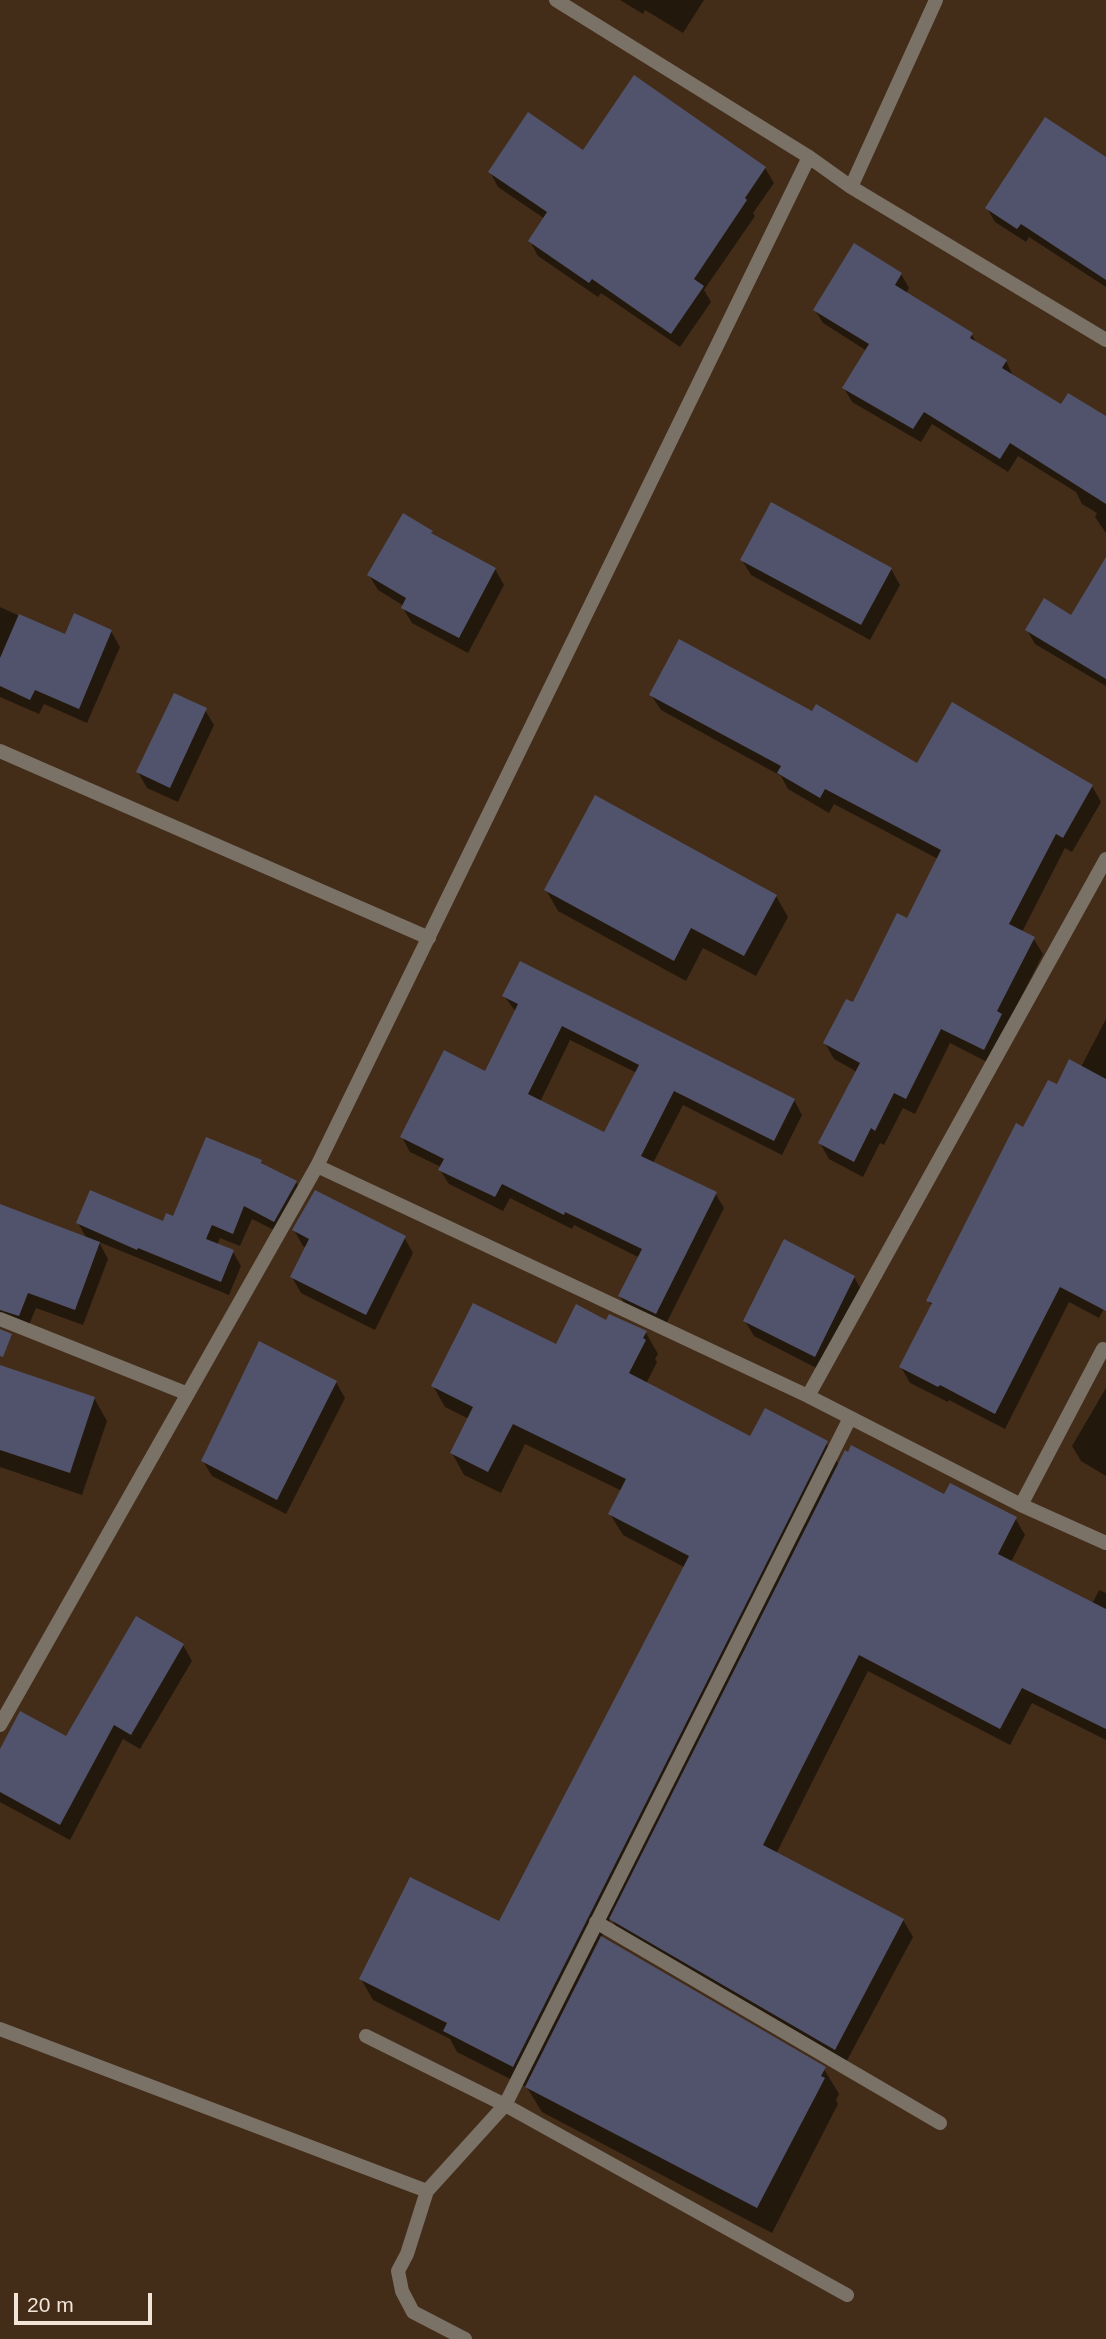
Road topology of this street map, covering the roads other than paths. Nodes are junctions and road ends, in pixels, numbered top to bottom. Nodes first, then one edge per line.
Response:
1 (557, 0) edge
2 (936, 0) edge
3 (809, 157) junction
4 (851, 187) junction
5 (1106, 340) edge
6 (0, 751) edge
7 (1106, 859) edge
8 (429, 937) junction
9 (317, 1166) junction
10 (0, 1319) edge
11 (1103, 1349) dead end
12 (188, 1394) junction
13 (808, 1396) junction
14 (850, 1418) junction
15 (1021, 1505) junction
16 (1106, 1544) edge
17 (0, 1725) edge
18 (596, 1922) junction
19 (0, 2029) edge
20 (366, 2036) dead end
21 (505, 2105) junction
22 (940, 2123) dead end
23 (427, 2191) junction
24 (847, 2295) dead end
25 (465, 2339) edge

1 - 3 street
2 - 4 street
3 - 4 street
3 - 8 street
4 - 5 street
6 - 8 street
7 - 13 street
8 - 9 street
9 - 12 street
9 - 13 street
10 - 12 street
11 - 15 street
12 - 17 street
13 - 14 street
14 - 15 street
14 - 18 street
15 - 16 street
18 - 21 street
18 - 22 street
19 - 23 street
20 - 21 street
21 - 23 street
21 - 24 street
23 - 25 street

